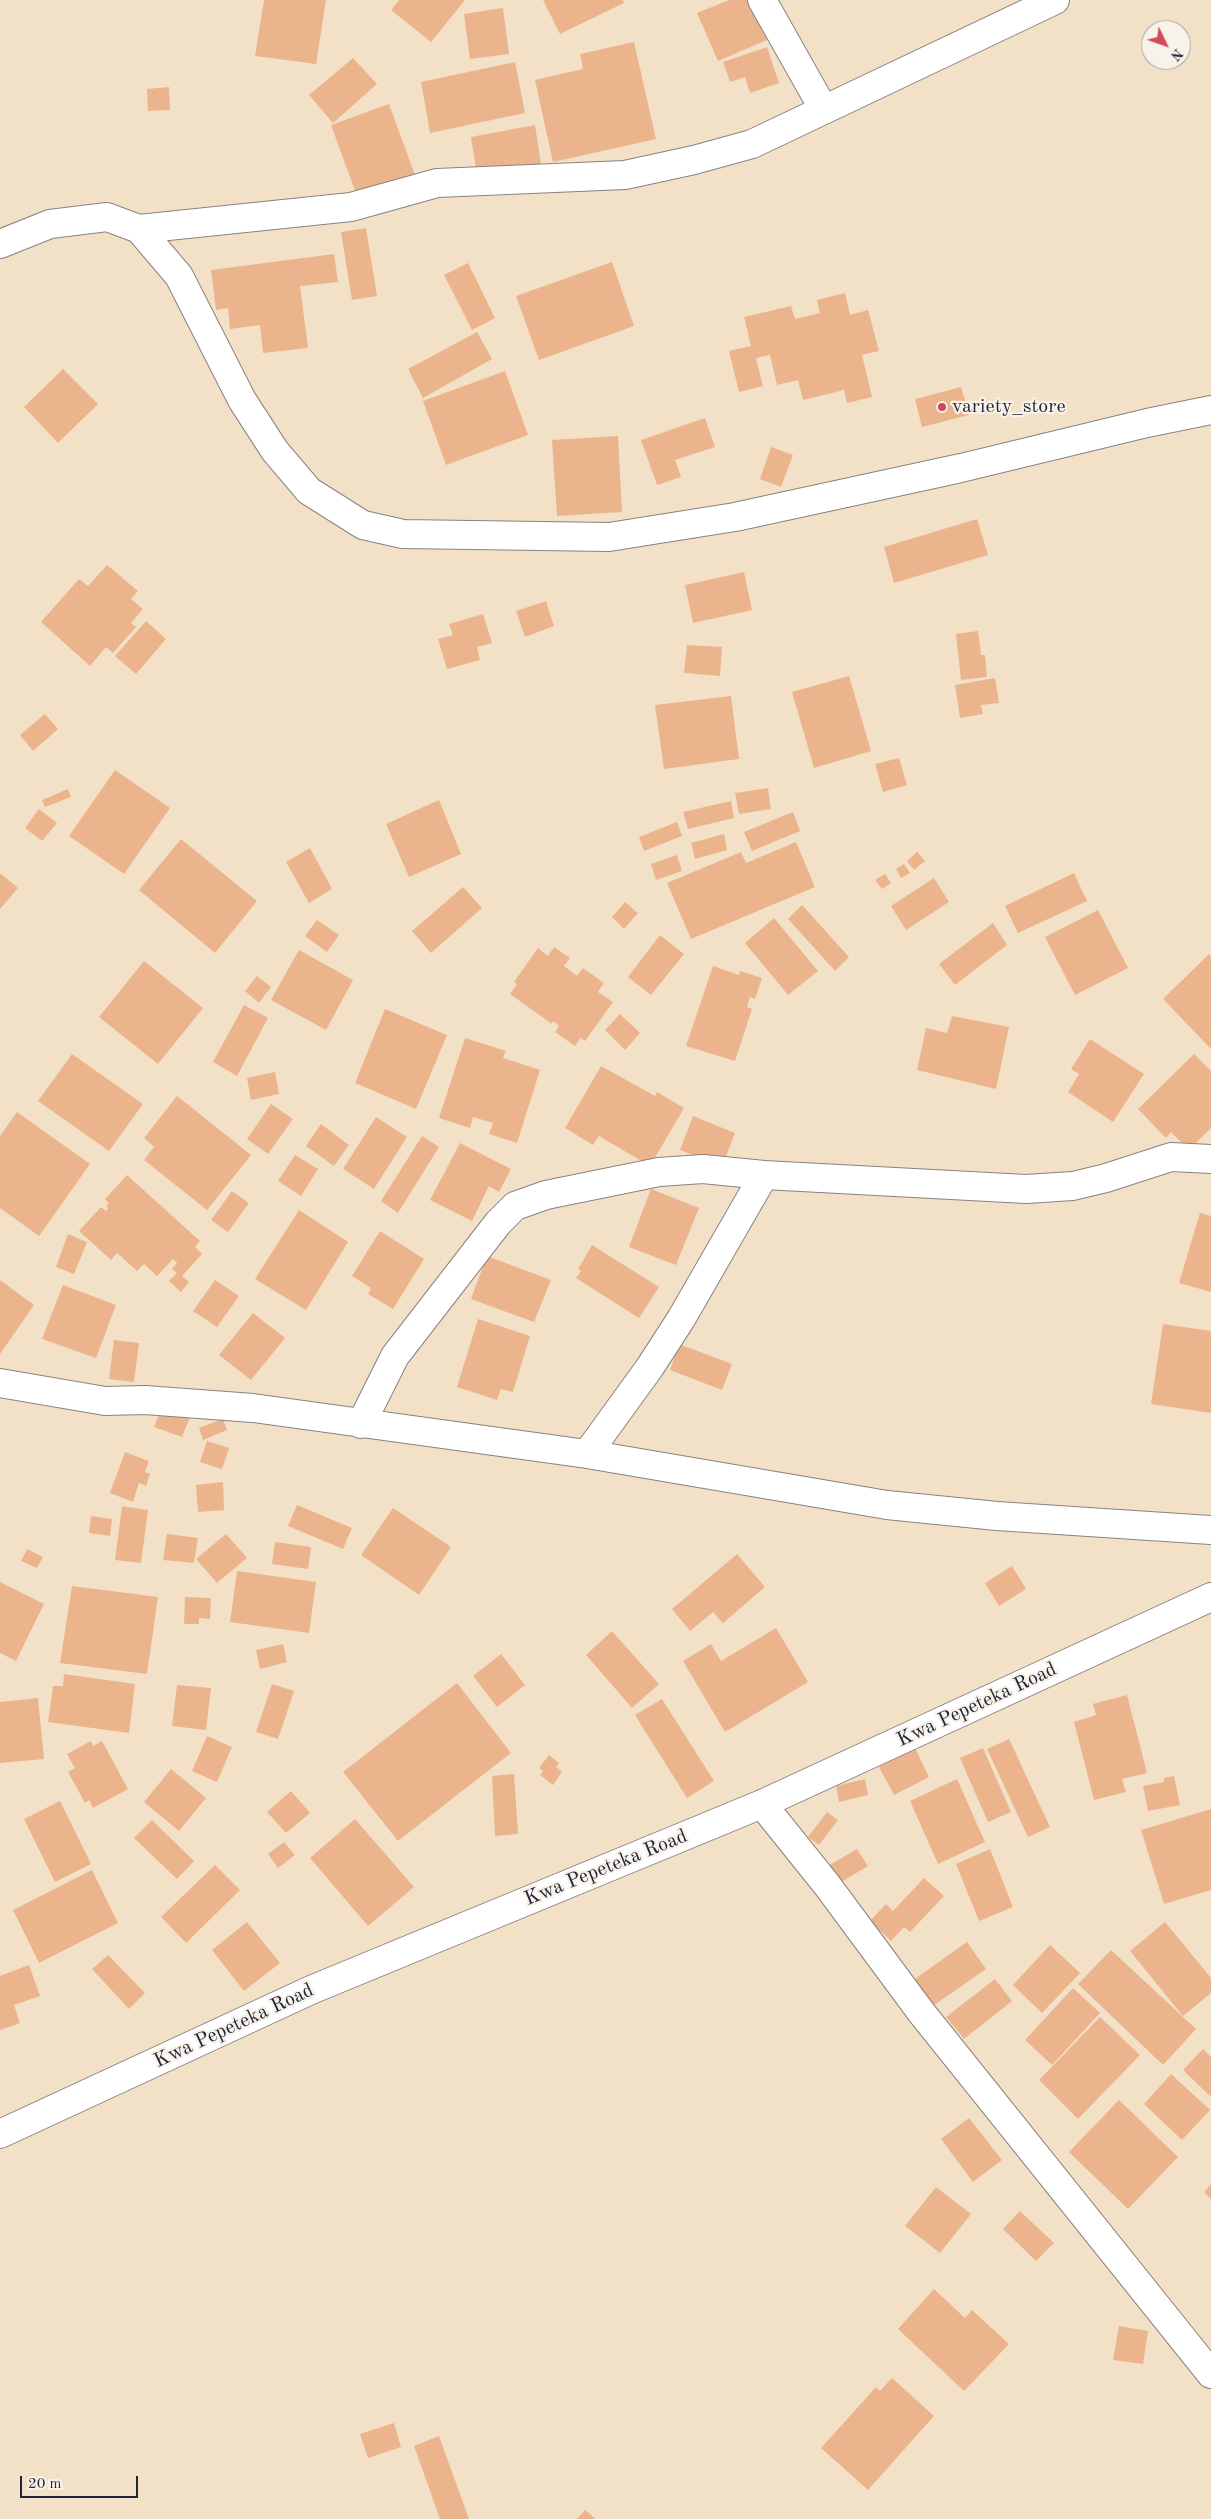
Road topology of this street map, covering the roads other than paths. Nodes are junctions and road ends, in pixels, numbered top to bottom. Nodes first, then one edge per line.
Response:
1 (762, 0) edge
2 (1055, 0) edge
3 (824, 110) junction
4 (139, 229) junction
5 (0, 244) edge
6 (1211, 410) edge
7 (1211, 1159) edge
8 (764, 1174) junction
9 (0, 1383) edge
10 (362, 1424) junction
11 (587, 1454) junction
12 (1211, 1530) edge
13 (1211, 1597) edge
14 (762, 1804) junction
15 (0, 2134) edge
16 (1211, 2374) edge

1 - 3 street
2 - 3 street
3 - 4 street
4 - 5 street
4 - 6 street
7 - 8 street
8 - 10 street
8 - 11 street
9 - 10 street
10 - 11 street
11 - 12 street
13 - 14 street, Kwa Pepeteka Road
14 - 15 street, Kwa Pepeteka Road
14 - 16 street

